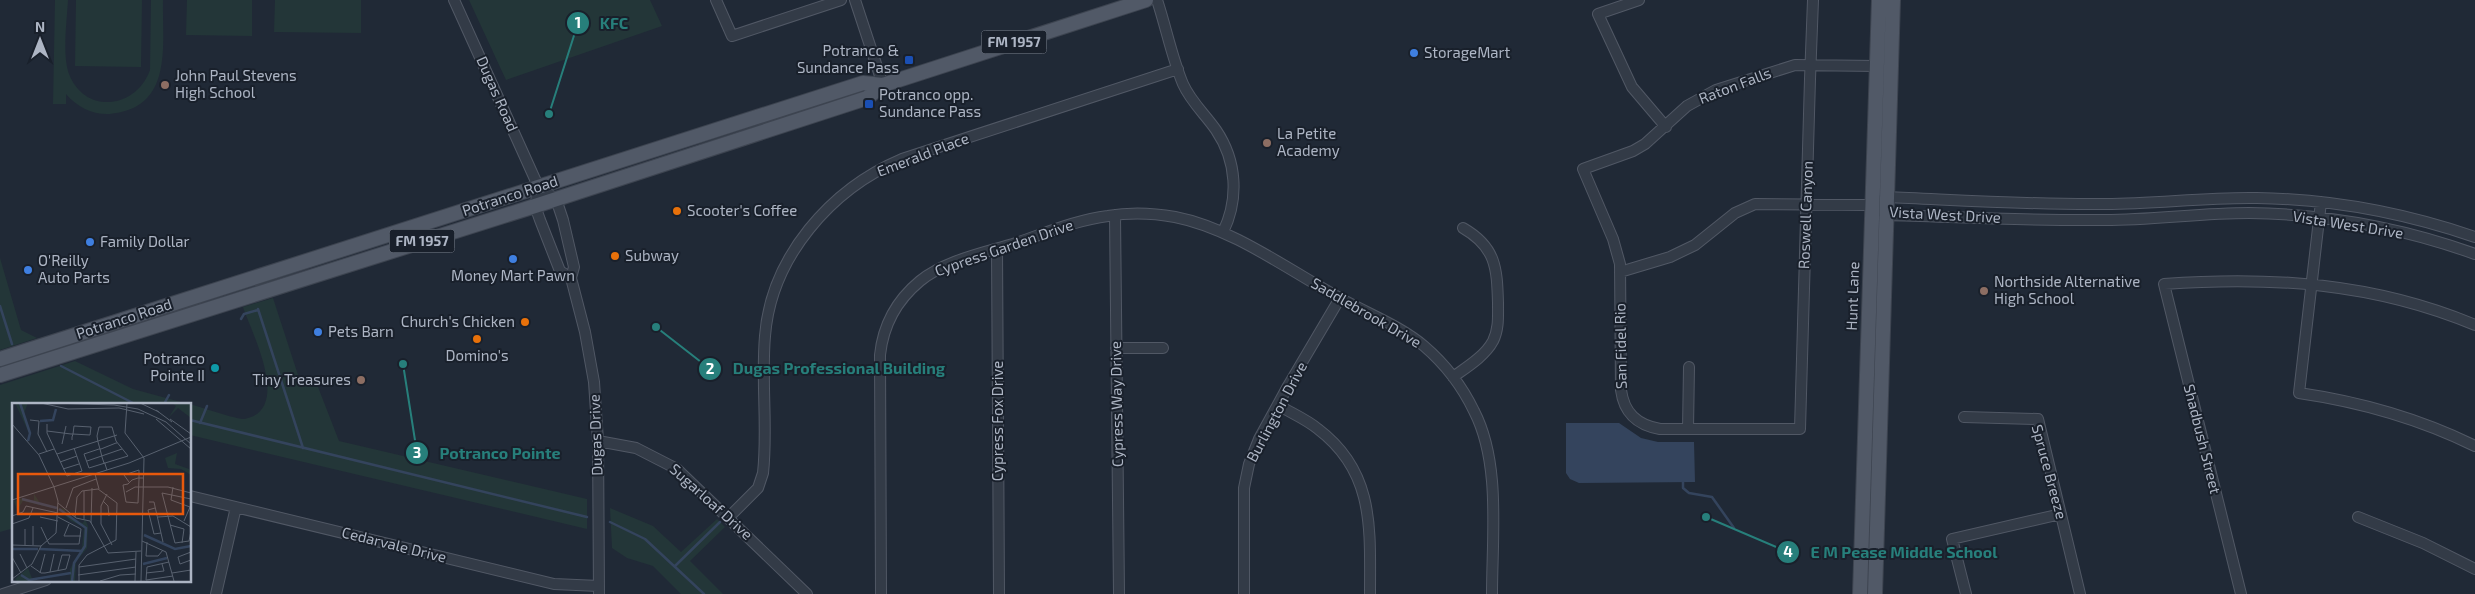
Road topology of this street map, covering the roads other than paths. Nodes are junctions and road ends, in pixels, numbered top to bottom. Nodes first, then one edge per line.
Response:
1 (454, 0) edge
2 (716, 0) edge
3 (841, 0) edge
4 (855, 0) edge
5 (1146, 0) edge
6 (1157, 0) edge
7 (1639, 0) edge
8 (1813, 0) edge
9 (1879, 0) edge
10 (1893, 0) edge
11 (1811, 64) junction
12 (1877, 66) junction
13 (1178, 69) junction
14 (883, 85) junction
15 (1666, 126) junction
16 (1583, 169) joint
17 (539, 188) junction
18 (1887, 198) junction
19 (556, 199) junction
20 (1928, 199) junction
21 (2321, 202) junction
22 (1806, 204) junction
23 (2107, 204) junction
24 (1872, 205) junction
25 (536, 206) junction
26 (1886, 214) junction
27 (1115, 215) junction
28 (1927, 216) junction
29 (2319, 218) junction
30 (2107, 220) junction
31 (1463, 228) dead end
32 (1223, 232) junction
33 (2475, 237) edge
34 (997, 249) junction
35 (2475, 254) edge
36 (1620, 272) junction
37 (571, 278) junction
38 (2312, 283) junction
39 (1340, 298) junction
40 (2475, 325) edge
41 (83, 332) junction
42 (87, 347) junction
43 (1867, 347) junction
44 (1882, 347) junction
45 (1116, 348) junction
46 (1163, 348) dead end
47 (0, 359) edge
48 (1689, 367) dead end
49 (0, 375) edge
50 (1453, 377) junction
51 (1278, 405) junction
52 (1964, 417) dead end
53 (1800, 429) joint
54 (1688, 430) junction
55 (598, 441) junction
56 (2475, 446) edge
57 (191, 496) edge
58 (236, 507) junction
59 (2060, 514) junction
60 (729, 517) junction
61 (2358, 517) dead end
62 (1861, 563) junction
63 (1875, 564) junction
64 (2475, 569) edge
65 (40, 582) edge
66 (599, 590) edge
67 (4, 594) edge
68 (216, 594) edge
69 (807, 594) edge
70 (881, 594) edge
71 (999, 594) edge
72 (1119, 594) edge
73 (1244, 594) edge
74 (1370, 594) edge
75 (1492, 594) edge
76 (1860, 594) edge
77 (1875, 594) edge
78 (1966, 594) edge
79 (2080, 594) edge
80 (2241, 594) edge

1 - 17 street, Dugas Road
2 - 3 street
4 - 14 street
5 - 14 main road, Potranco Road / FM 1957
6 - 13 street
7 - 15 street
8 - 11 street, Roswell Canyon
9 - 12 main road, Hunt Lane
10 - 18 main road, Hunt Lane
11 - 12 street, Raton Falls
11 - 15 street, Raton Falls
11 - 22 street, Roswell Canyon
12 - 24 main road, Hunt Lane
13 - 32 street
13 - 60 street, Emerald Place
14 - 17 main road, Potranco Road / FM 1957
14 - 19 main road, Potranco Road / FM 1957
15 - 16 street, Raton Falls
16 - 36 street, San Fidel Rio
17 - 19 street
17 - 25 street, Dugas Drive
17 - 41 main road, Potranco Road / FM 1957
18 - 20 street, Vista West Drive
18 - 24 street, Vista West Drive
18 - 26 main road, Hunt Lane
19 - 25 main road, Potranco Road / FM 1957
19 - 37 street, Dugas Drive
20 - 23 street, Vista West Drive
20 - 28 street
21 - 23 street, Vista West Drive
21 - 29 street
21 - 33 street, Vista West Drive
22 - 24 street
22 - 36 street
22 - 53 street, Roswell Canyon
23 - 30 street
24 - 26 street, Vista West Drive
24 - 43 main road, Hunt Lane
25 - 37 street, Dugas Drive
25 - 42 main road, Potranco Road / FM 1957
26 - 28 street, Vista West Drive
26 - 44 main road, Hunt Lane
27 - 32 street, Saddlebrook Drive
27 - 34 street, Cypress Garden Drive
27 - 45 street, Cypress Way Drive
28 - 30 street, Vista West Drive
29 - 30 street, Vista West Drive
29 - 35 street, Vista West Drive
29 - 38 street
31 - 50 street
32 - 39 street, Saddlebrook Drive
34 - 70 street, Cypress Garden Drive
34 - 71 street, Cypress Fox Drive
36 - 54 street, San Fidel Rio
37 - 55 street, Dugas Drive
38 - 40 street
38 - 56 street
38 - 80 street, Shadbush Street
39 - 50 street, Saddlebrook Drive
39 - 51 street, Burlington Drive
41 - 42 main road
41 - 47 main road, Potranco Road / FM 1957
42 - 49 main road, Potranco Road / FM 1957
43 - 44 main road
43 - 62 main road, Hunt Lane
44 - 63 main road, Hunt Lane
45 - 46 street
45 - 72 street, Cypress Way Drive
48 - 54 street
50 - 75 street, Saddlebrook Drive
51 - 73 street, Burlington Drive
51 - 74 street
52 - 59 street, Spruce Breeze
53 - 54 street, San Fidel Rio
55 - 60 street, Sugarloaf Drive
55 - 66 street, Dugas Drive
57 - 58 street, Cedarvale Drive
58 - 66 street, Cedarvale Drive
58 - 68 street
59 - 78 street
59 - 79 street, Spruce Breeze
60 - 69 street, Sugarloaf Drive
61 - 64 street
62 - 63 main road
62 - 76 main road, Hunt Lane
63 - 77 main road, Hunt Lane
65 - 67 street

